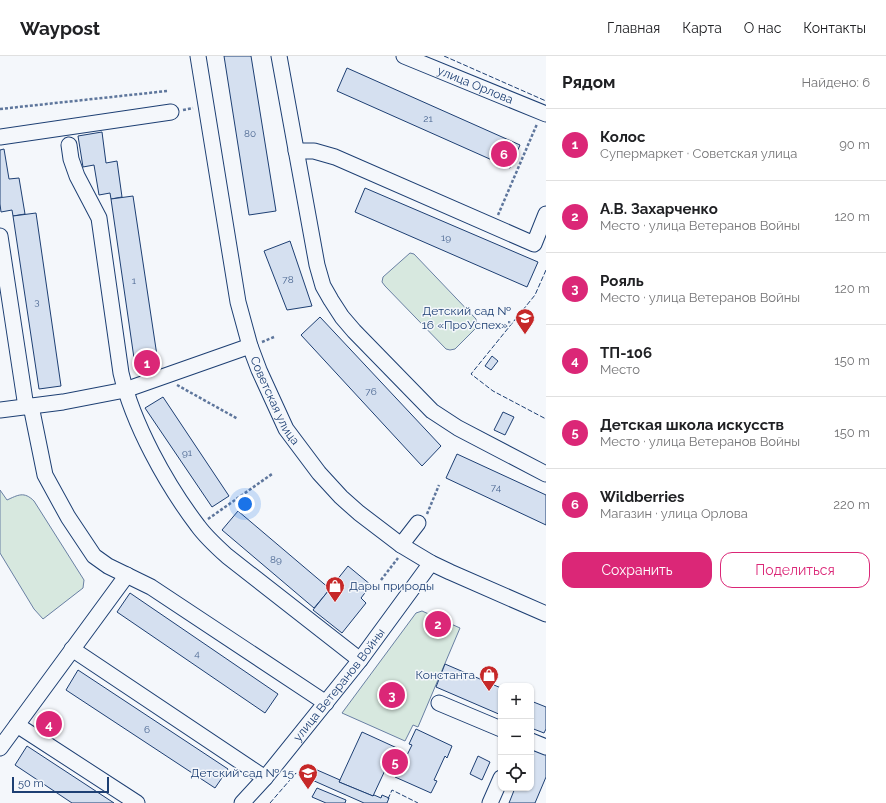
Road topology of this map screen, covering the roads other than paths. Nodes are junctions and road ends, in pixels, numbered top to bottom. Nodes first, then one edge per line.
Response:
1 (198, 56) edge
2 (279, 56) edge
3 (404, 56) edge
4 (170, 112) dead end
5 (544, 113) edge
6 (0, 137) edge
7 (69, 145) dead end
8 (296, 151) junction
9 (546, 214) edge
10 (0, 236) edge
11 (250, 346) junction
12 (125, 390) junction
13 (28, 406) junction
14 (0, 410) edge
15 (546, 474) edge
16 (418, 523) dead end
17 (401, 545) junction
18 (431, 563) junction
19 (126, 574) junction
20 (546, 614) edge
21 (72, 649) junction
22 (360, 660) junction
23 (326, 703) junction
24 (439, 703) dead end
25 (17, 725) junction
26 (498, 728) edge
27 (534, 742) edge
28 (546, 747) edge
29 (0, 748) edge
30 (265, 778) junction
31 (498, 785) edge
32 (137, 803) edge
33 (242, 803) edge
34 (490, 803) edge

1 - 11 street, Советская улица
2 - 8 street
3 - 5 street, улица Орлова
4 - 6 street
7 - 12 street
8 - 9 street
8 - 15 street
10 - 13 street
11 - 12 street
11 - 17 street, Советская улица
12 - 13 street
12 - 22 street
13 - 14 street
13 - 19 street
16 - 17 street
17 - 18 street, Советская улица
18 - 20 street, Советская улица
18 - 22 street, улица Ветеранов Войны
19 - 21 street
19 - 23 street
21 - 25 street
21 - 30 street
22 - 23 street, улица Ветеранов Войны
23 - 30 street, улица Ветеранов Войны
24 - 26 street
25 - 29 street
25 - 32 street
27 - 28 street
30 - 33 street, улица Ветеранов Войны
31 - 34 street

